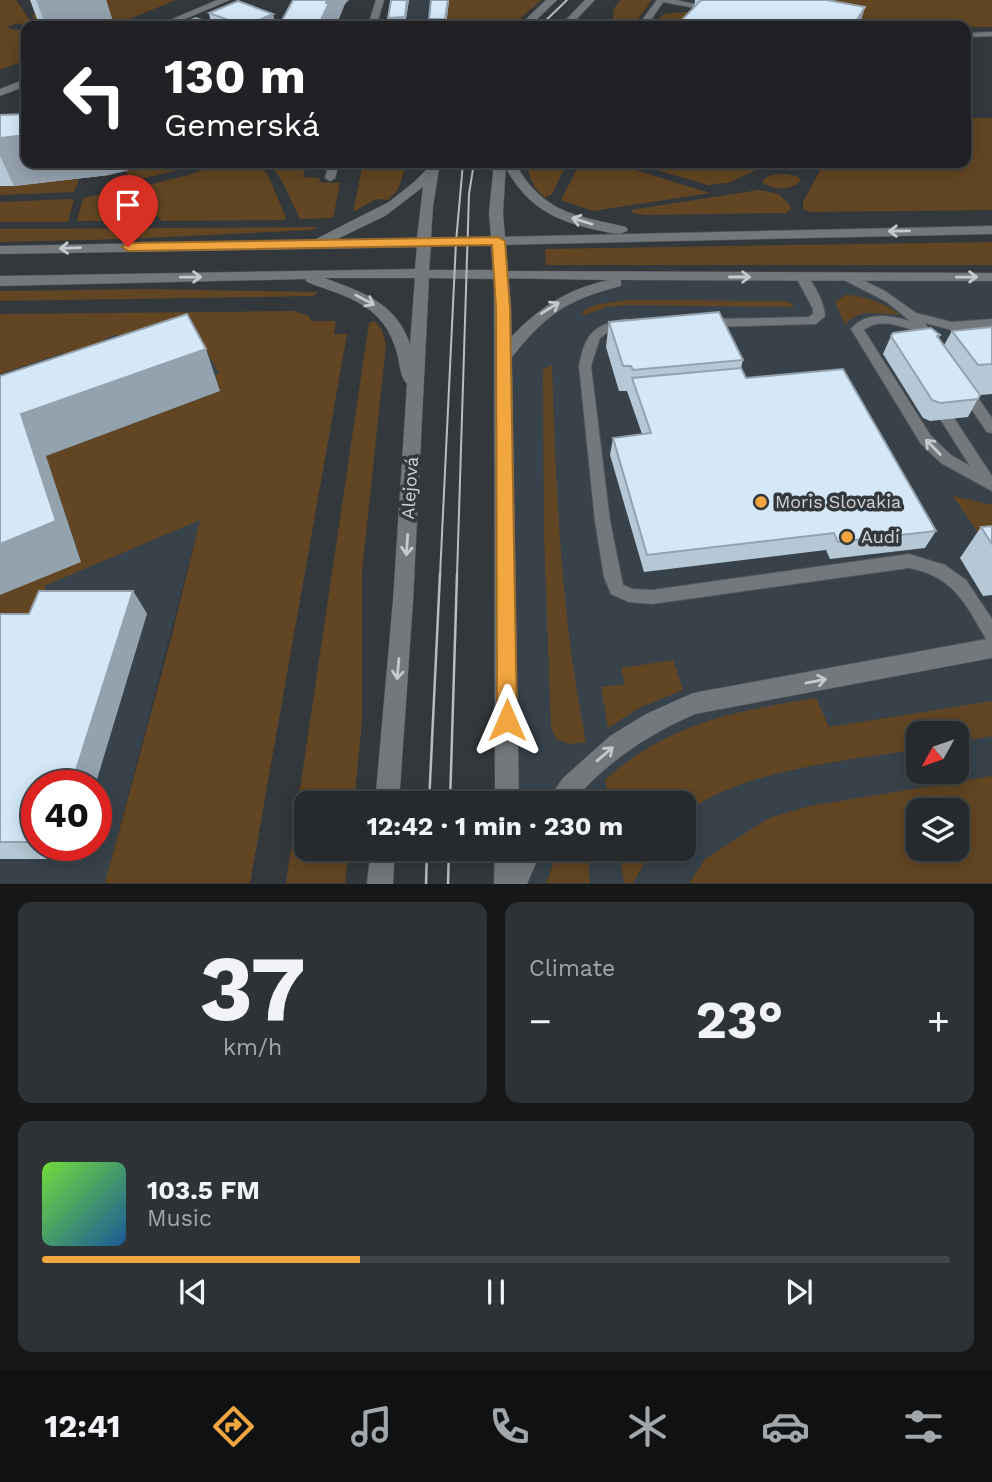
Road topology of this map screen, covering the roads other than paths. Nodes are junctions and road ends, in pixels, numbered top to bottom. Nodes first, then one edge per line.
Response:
1 (380, 0) edge
2 (552, 0) edge
3 (590, 0) edge
4 (662, 0) edge
5 (215, 1) edge
6 (727, 12) edge
7 (178, 19) junction
8 (647, 19) dead end
9 (173, 21) edge
10 (183, 21) edge
11 (374, 21) edge
12 (529, 21) edge
13 (570, 21) edge
14 (992, 34) edge
15 (971, 35) edge
16 (21, 84) edge
17 (0, 93) edge
18 (333, 168) edge
19 (431, 168) edge
20 (432, 168) edge
21 (500, 168) edge
22 (511, 168) edge
23 (330, 178) dead end
24 (992, 230) edge
25 (674, 236) junction
26 (498, 241) junction
27 (424, 243) junction
28 (310, 245) junction
29 (0, 250) edge
30 (423, 274) junction
31 (302, 275) junction
32 (501, 275) junction
33 (672, 276) junction
34 (992, 276) edge
35 (802, 277) junction
36 (850, 278) junction
37 (0, 281) edge
38 (916, 317) junction
39 (880, 320) junction
40 (644, 323) edge
41 (694, 323) edge
42 (992, 323) edge
43 (891, 337) edge
44 (503, 357) junction
45 (962, 385) edge
46 (992, 403) edge
47 (976, 405) junction
48 (947, 419) edge
49 (414, 428) junction
50 (992, 428) edge
51 (991, 484) edge
52 (992, 634) edge
53 (992, 648) edge
54 (388, 791) edge
55 (507, 791) edge
56 (568, 791) edge
57 (382, 861) edge
58 (507, 861) edge
59 (524, 861) edge
60 (380, 884) edge
61 (507, 884) edge
62 (513, 884) edge

1 - 11 lane
2 - 12 street
3 - 13 street
4 - 6 lane
4 - 8 lane
5 - 7 street
7 - 9 street
7 - 10 lane
14 - 15 lane
16 - 17 street
18 - 23 lane
19 - 28 street, Alejová
20 - 27 street, Alejová
21 - 26 street
25 -> 22 street
24 -> 25 street
25 - 26 street
26 - 27 street
26 - 32 street
27 - 28 street
27 - 30 street, Alejová
28 -> 29 street
30 - 31 street
30 - 32 street
30 - 49 street, Alejová
37 -> 31 street
31 -> 49 street
32 - 33 street
32 - 44 street
33 -> 35 street
44 -> 33 street
36 -> 34 street
35 - 36 street
35 - 41 lane
36 - 38 lane
38 - 39 lane
38 - 42 lane
39 - 43 lane
51 -> 39 lane
40 - 52 lane
44 - 55 street
45 - 47 lane
46 - 47 lane
47 - 50 lane
48 - 51 lane
49 -> 54 street, Alejová
56 -> 53 street
57 - 60 street
58 - 61 street
59 - 62 street

